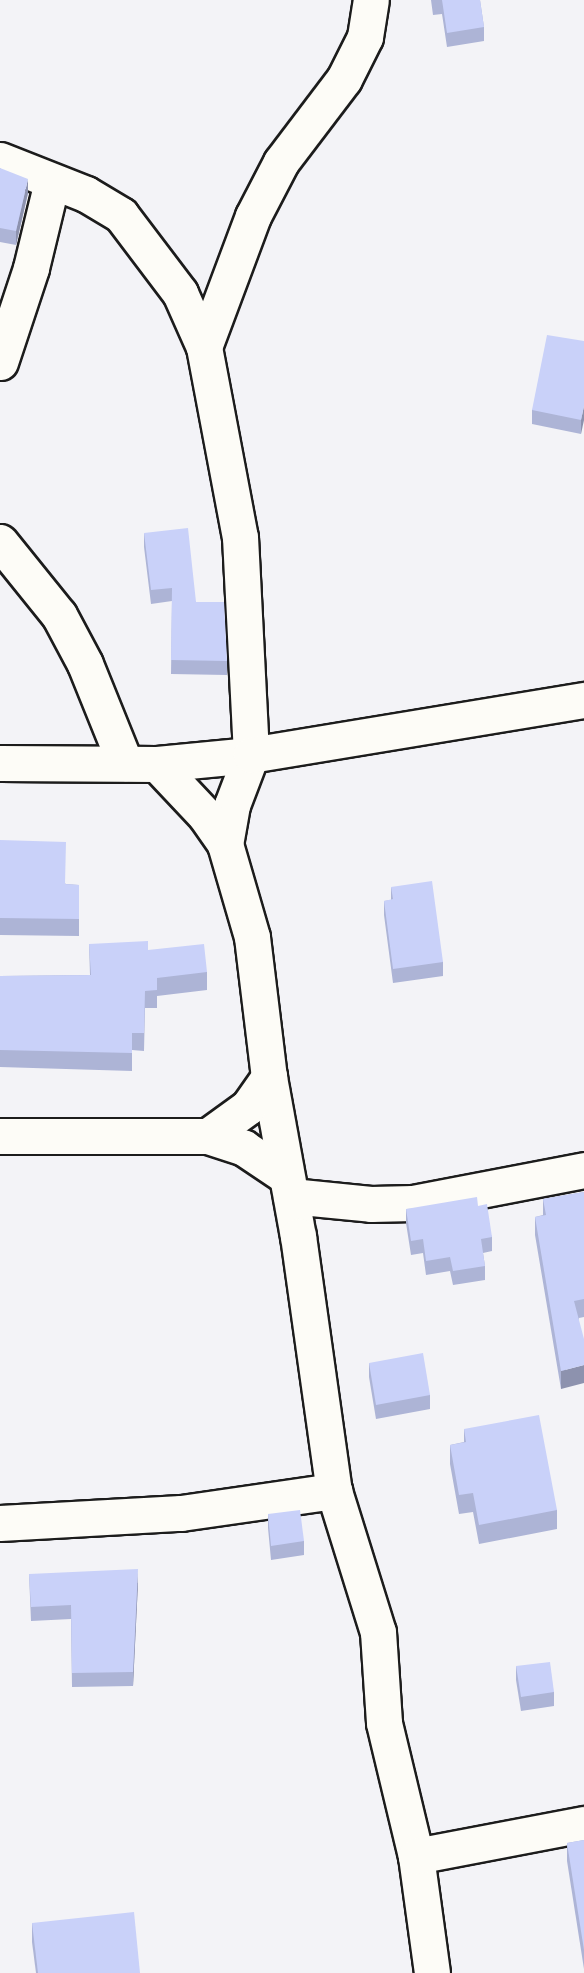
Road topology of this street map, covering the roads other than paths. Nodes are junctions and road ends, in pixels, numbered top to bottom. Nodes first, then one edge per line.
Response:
1 (371, 0) edge
2 (0, 160) edge
3 (52, 181) junction
4 (204, 347) junction
5 (0, 362) edge
6 (0, 542) edge
7 (584, 700) edge
8 (251, 755) junction
9 (0, 763) edge
10 (141, 763) junction
11 (225, 844) junction
12 (269, 1077) junction
13 (0, 1136) edge
14 (208, 1136) junction
15 (584, 1170) edge
16 (287, 1185) junction
17 (334, 1491) junction
18 (0, 1524) edge
19 (584, 1824) edge
20 (416, 1856) junction
21 (432, 1973) edge

1 - 4 street
2 - 3 street
3 - 4 street
3 - 5 street
4 - 8 street
6 - 10 street
7 - 8 street
8 - 10 street
8 - 11 street
9 - 10 street
10 - 11 street
11 - 12 street
12 - 14 street
12 - 16 street
13 - 14 street
14 - 16 street
15 - 16 street
16 - 17 street
17 - 18 street
17 - 20 street
19 - 20 street
20 - 21 street

